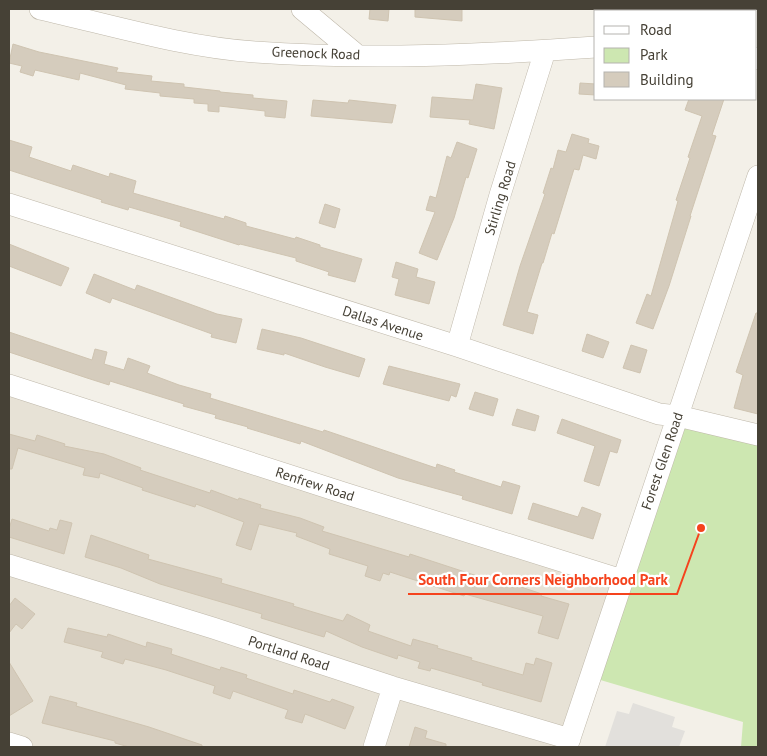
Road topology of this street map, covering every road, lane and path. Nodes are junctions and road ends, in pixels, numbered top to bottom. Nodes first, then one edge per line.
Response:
1 (40, 9) edge
2 (302, 9) edge
3 (594, 47) edge
4 (545, 50) junction
5 (356, 55) junction
6 (758, 176) edge
7 (754, 201) edge
8 (9, 204) edge
9 (457, 346) junction
10 (9, 385) edge
11 (678, 416) junction
12 (758, 435) edge
13 (9, 565) edge
14 (622, 580) junction
15 (393, 687) junction
16 (9, 743) edge
17 (568, 743) edge
18 (22, 747) edge
19 (374, 747) edge

1 - 5 street, Greenock Road
2 - 5 street
3 - 4 street, Greenock Road
4 - 5 street, Greenock Road
4 - 9 street, Stirling Road
6 - 7 street, Forest Glen Road
7 - 11 street, Forest Glen Road
8 - 9 street, Dallas Avenue
9 - 11 street, Dallas Avenue
10 - 14 street, Renfrew Road
11 - 12 street, Dallas Avenue
11 - 14 street, Forest Glen Road
13 - 15 street, Portland Road
14 - 17 street, Forest Glen Road
15 - 17 street, Portland Road
15 - 19 street
16 - 18 street

